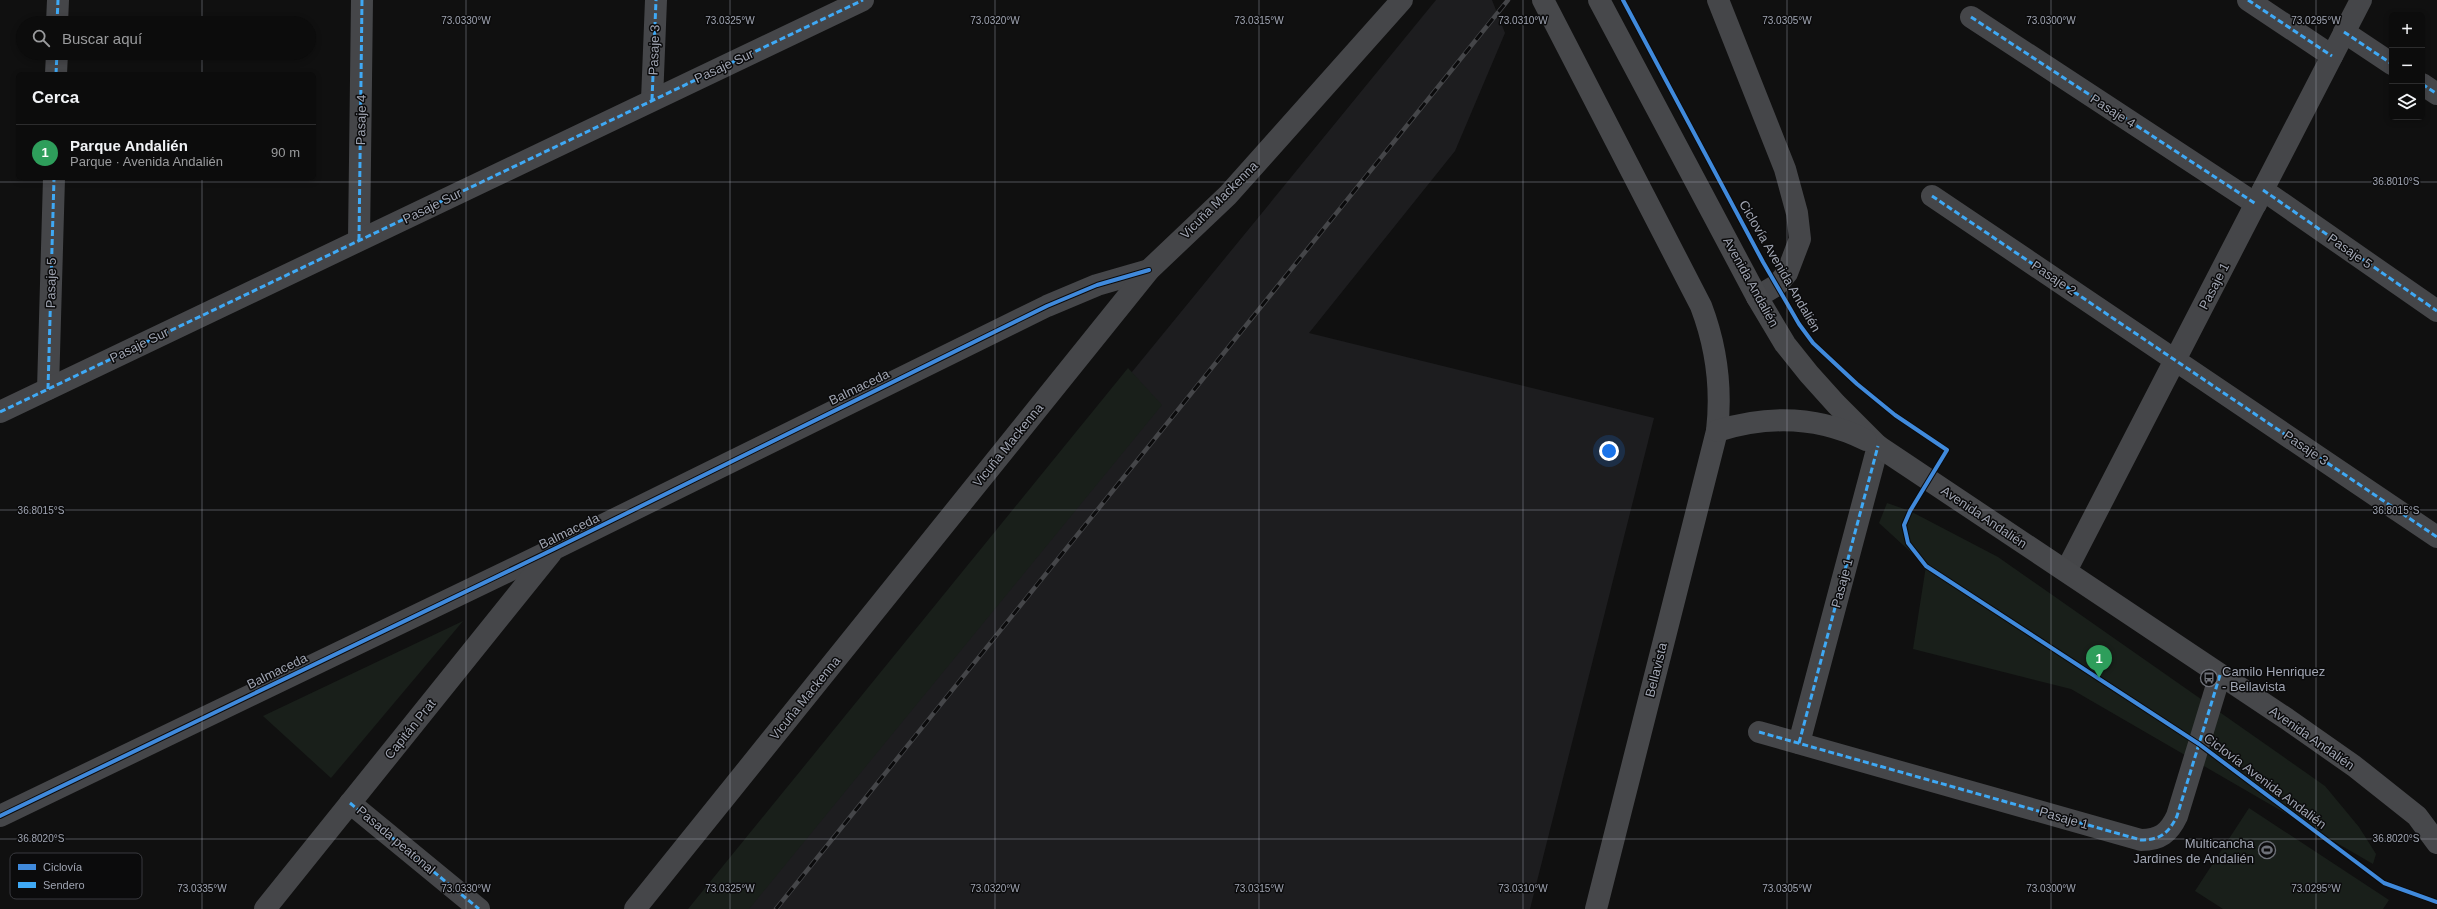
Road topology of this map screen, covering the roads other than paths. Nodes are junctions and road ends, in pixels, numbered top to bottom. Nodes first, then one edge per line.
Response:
1 (58, 0) edge
2 (362, 0) edge
3 (656, 0) edge
4 (863, 0) edge
5 (1402, 0) edge
6 (1543, 0) edge
7 (1599, 0) edge
8 (1718, 0) edge
9 (2248, 0) edge
10 (2361, 0) edge
11 (58, 16) edge
12 (1971, 17) dead end
13 (2344, 32) junction
14 (2332, 56) junction
15 (57, 60) edge
16 (2389, 62) edge
17 (56, 72) edge
18 (2425, 86) edge
19 (2437, 94) edge
20 (652, 100) junction
21 (54, 180) edge
22 (1932, 196) dead end
23 (2259, 197) junction
24 (360, 240) junction
25 (1149, 270) junction
26 (1757, 297) junction
27 (2437, 311) edge
28 (2176, 359) junction
29 (48, 389) junction
30 (0, 412) edge
31 (1717, 431) junction
32 (1878, 446) junction
33 (2437, 537) edge
34 (554, 549) junction
35 (2066, 571) junction
36 (2220, 675) junction
37 (1759, 732) dead end
38 (1799, 743) junction
39 (350, 803) junction
40 (0, 816) edge
41 (2417, 816) junction
42 (2437, 826) edge
43 (2437, 843) edge
44 (265, 909) edge
45 (479, 909) edge
46 (635, 909) edge
47 (1596, 909) edge

1 - 11 street
2 - 24 street, Pasaje 4
3 - 20 street, Pasaje 3
4 - 20 street, Pasaje Sur
5 - 25 street, Vicuña Mackenna
6 - 31 main road
7 - 26 main road, Avenida Andalién
8 - 26 street
9 - 14 street
10 - 13 street, Pasaje 1
12 - 23 street, Pasaje 4
13 - 14 street, Pasaje 1
13 - 16 street
14 - 23 street, Pasaje 1
15 - 17 street
18 - 19 street
20 - 24 street, Pasaje Sur
21 - 29 street, Pasaje 5
22 - 28 street, Pasaje 2
23 - 27 street, Pasaje 5
23 - 28 street, Pasaje 1
24 - 29 street, Pasaje Sur
25 - 34 street, Balmaceda
25 - 46 street, Vicuña Mackenna
26 - 32 main road, Avenida Andalién
28 - 33 street, Pasaje 3
28 - 35 street, Pasaje 1
29 - 30 street, Pasaje Sur
31 - 32 main road
31 - 47 main road, Bellavista
32 - 35 main road, Avenida Andalién
32 - 38 street, Pasaje 1
34 - 39 street, Capitán Prat
34 - 40 street, Balmaceda
35 - 36 main road, Avenida Andalién
36 - 38 street, Pasaje 1
36 - 41 main road, Avenida Andalién
37 - 38 street, Pasaje 1
39 - 44 street, Capitán Prat
39 - 45 street, Pasada peatonal
41 - 42 main road
41 - 43 main road, Avenida Andalién

